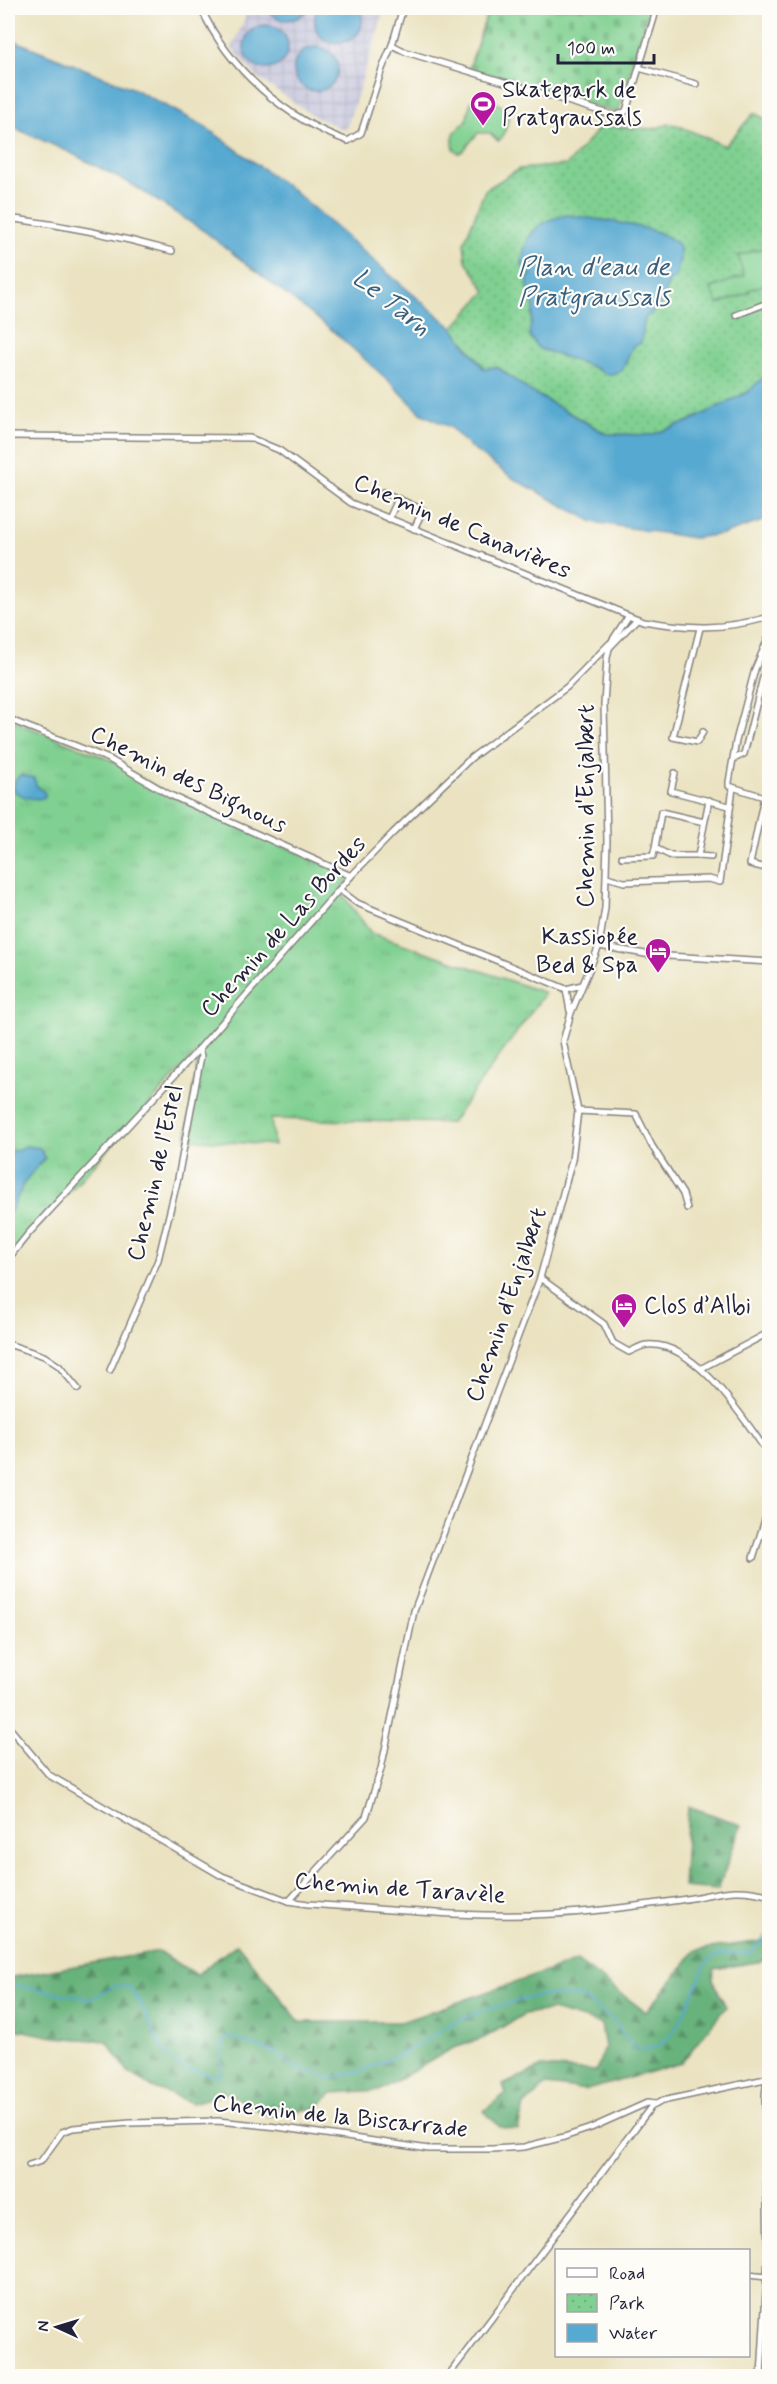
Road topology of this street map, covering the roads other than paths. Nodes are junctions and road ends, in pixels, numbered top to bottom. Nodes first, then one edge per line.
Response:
1 (201, 8) edge
2 (404, 8) edge
3 (657, 8) edge
4 (762, 8) edge
5 (770, 14) edge
6 (392, 45) junction
7 (639, 68) junction
8 (696, 84) dead end
9 (8, 218) edge
10 (172, 251) dead end
11 (770, 302) edge
12 (736, 315) dead end
13 (8, 436) edge
14 (382, 492) dead end
15 (398, 499) junction
16 (389, 519) junction
17 (414, 529) junction
18 (628, 615) junction
19 (770, 618) edge
20 (637, 619) junction
21 (700, 628) junction
22 (770, 634) edge
23 (609, 646) junction
24 (766, 647) junction
25 (755, 669) junction
26 (765, 670) junction
27 (8, 719) edge
28 (703, 732) dead end
29 (734, 759) junction
30 (675, 773) dead end
31 (733, 788) junction
32 (709, 800) junction
33 (729, 806) junction
34 (704, 822) junction
35 (655, 848) junction
36 (698, 856) junction
37 (622, 857) dead end
38 (711, 857) dead end
39 (770, 869) edge
40 (351, 876) junction
41 (607, 877) junction
42 (339, 890) junction
43 (599, 946) junction
44 (770, 962) edge
45 (582, 985) junction
46 (566, 989) junction
47 (571, 1013) junction
48 (199, 1049) junction
49 (578, 1111) junction
50 (687, 1208) dead end
51 (8, 1259) edge
52 (540, 1278) junction
53 (770, 1332) edge
54 (8, 1344) edge
55 (702, 1368) junction
56 (110, 1370) dead end
57 (78, 1389) dead end
58 (770, 1456) edge
59 (770, 1504) edge
60 (753, 1558) dead end
61 (8, 1726) edge
62 (770, 1896) edge
63 (289, 1901) junction
64 (770, 2057) edge
65 (768, 2078) edge
66 (656, 2104) junction
67 (29, 2165) dead end
68 (768, 2231) edge
69 (750, 2275) edge
70 (767, 2277) junction
71 (448, 2376) edge
72 (761, 2376) edge

1 - 6 street
2 - 6 street
3 - 7 street
4 - 5 street
6 - 7 street
7 - 8 street
9 - 10 street
11 - 12 street
13 - 16 street, Chemin de Canavières
14 - 15 street
15 - 16 street
15 - 17 street
16 - 17 street, Chemin de Canavières
17 - 18 street, Chemin de Canavières
18 - 20 street, Chemin de Canavières
18 - 23 street, Chemin d'Enjalbert
19 - 21 street, Chemin de Canavières
20 - 21 street, Chemin de Canavières
20 - 23 street
21 - 28 street
22 - 24 street
23 - 40 street, Chemin de Las Bordes
23 - 41 street, Chemin d'Enjalbert
24 - 25 street
24 - 26 street
25 - 26 street
25 - 29 street
26 - 29 street
27 - 40 street, Chemin des Bignous
29 - 31 street
30 - 32 street
31 - 33 street
31 - 39 street
32 - 33 street
32 - 34 street
33 - 41 street
34 - 35 street
34 - 36 street
35 - 36 street
35 - 37 street
36 - 38 street
40 - 42 street, Chemin de Las Bordes
41 - 43 street, Chemin d'Enjalbert
42 - 46 street
42 - 48 street, Chemin de Las Bordes
43 - 44 street
43 - 45 street, Chemin d'Enjalbert
45 - 46 street
45 - 47 street, Chemin d'Enjalbert
46 - 47 street
47 - 49 street, Chemin d'Enjalbert
48 - 51 street, Chemin de Las Bordes
48 - 56 street, Chemin de l'Estel
49 - 50 street
49 - 52 street, Chemin d'Enjalbert
52 - 55 street
52 - 63 street, Chemin d'Enjalbert
53 - 55 street
54 - 57 street
55 - 58 street
59 - 60 street
61 - 63 street, Chemin de Taravèle
62 - 63 street, Chemin de Taravèle
64 - 65 street
65 - 66 street, Chemin de la Biscarrade
65 - 68 street
66 - 67 street, Chemin de la Biscarrade
66 - 71 street
68 - 70 street
69 - 70 street
70 - 72 street

